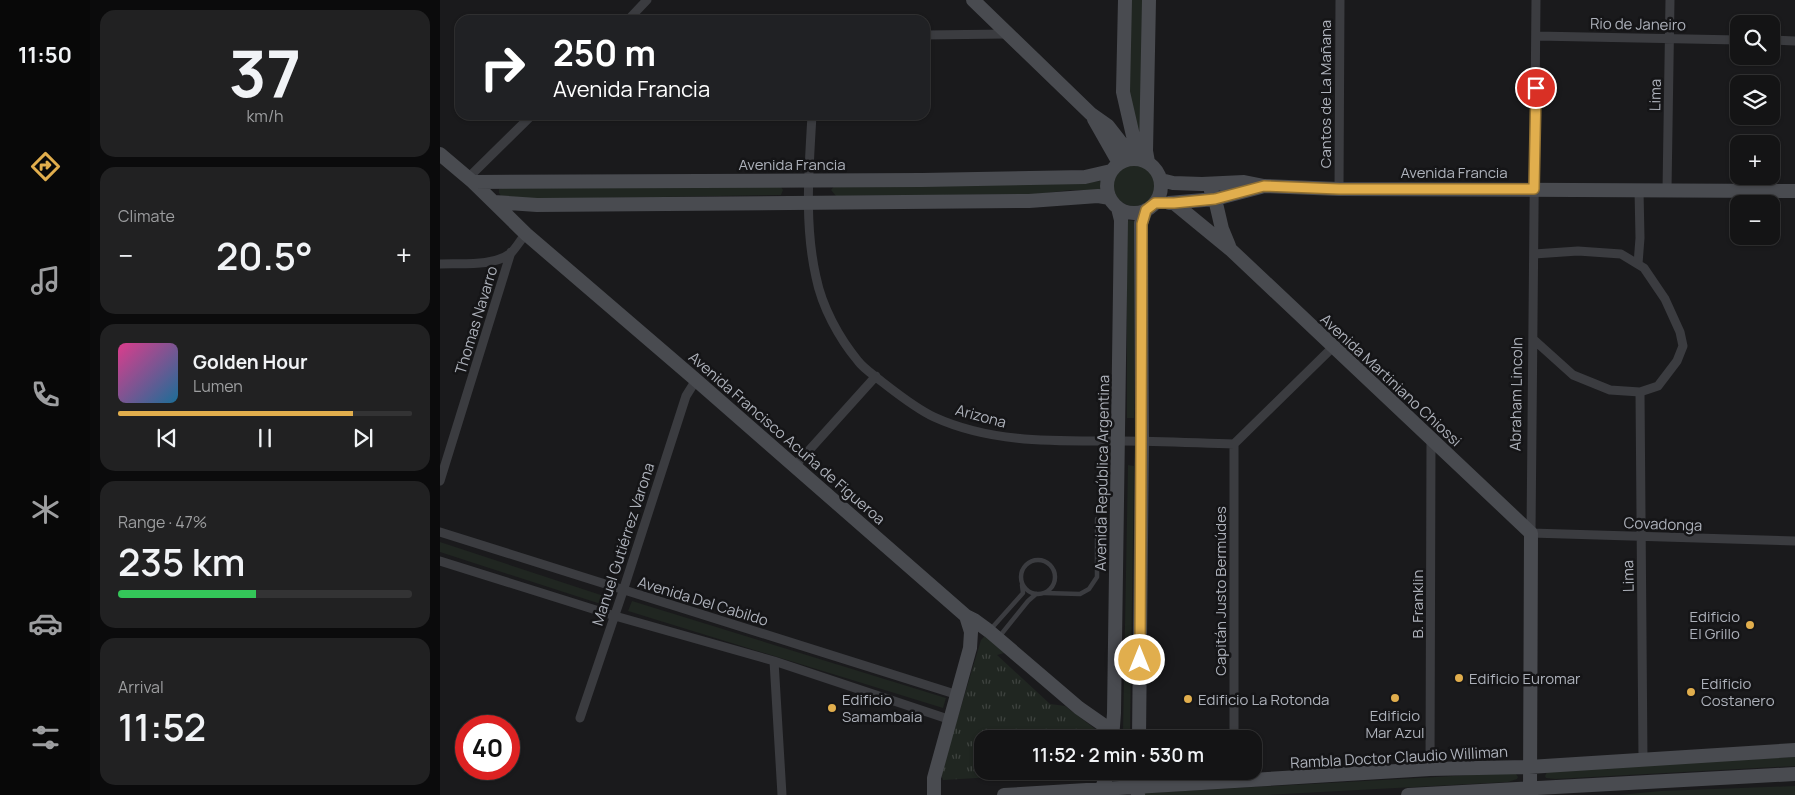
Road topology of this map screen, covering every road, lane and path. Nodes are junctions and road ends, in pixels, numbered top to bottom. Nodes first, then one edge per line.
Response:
1 (647, 0) edge
2 (972, 0) edge
3 (1125, 0) edge
4 (1149, 0) edge
5 (1340, 0) edge
6 (1536, 0) edge
7 (1670, 0) edge
8 (633, 15) edge
9 (1008, 34) junction
10 (930, 35) edge
11 (1536, 36) junction
12 (1670, 39) junction
13 (1730, 40) edge
14 (1780, 40) edge
15 (1795, 41) edge
16 (1090, 114) junction
17 (527, 120) edge
18 (812, 120) edge
19 (440, 154) edge
20 (1139, 160) junction
21 (1115, 167) junction
22 (470, 180) junction
23 (809, 180) junction
24 (1160, 180) junction
25 (1202, 184) junction
26 (1264, 186) junction
27 (1339, 189) junction
28 (1534, 189) junction
29 (1639, 190) junction
30 (1667, 190) junction
31 (1795, 191) edge
32 (1215, 199) junction
33 (494, 202) junction
34 (1114, 203) junction
35 (1174, 203) junction
36 (808, 204) junction
37 (1150, 206) junction
38 (526, 234) junction
39 (1230, 249) junction
40 (511, 252) junction
41 (1534, 254) junction
42 (440, 264) edge
43 (1638, 264) junction
44 (1533, 339) junction
45 (1333, 347) junction
46 (876, 376) junction
47 (696, 380) junction
48 (1640, 392) junction
49 (1431, 440) junction
50 (1119, 441) junction
51 (1142, 441) junction
52 (1234, 444) junction
53 (794, 467) junction
54 (440, 481) edge
55 (1097, 520) dead end
56 (440, 532) edge
57 (1531, 533) junction
58 (1641, 537) junction
59 (1795, 542) edge
60 (440, 562) edge
61 (1022, 584) junction
62 (623, 591) junction
63 (1044, 593) junction
64 (1036, 594) junction
65 (615, 616) junction
66 (966, 616) junction
67 (993, 635) junction
68 (774, 661) junction
69 (958, 695) junction
70 (580, 718) dead end
71 (952, 720) junction
72 (1107, 730) edge
73 (1115, 730) edge
74 (1139, 730) edge
75 (1234, 730) edge
76 (1795, 750) edge
77 (1643, 760) junction
78 (1530, 767) junction
79 (1430, 770) junction
80 (1795, 774) edge
81 (1262, 775) edge
82 (1105, 780) edge
83 (1163, 780) edge
84 (1206, 780) edge
85 (1170, 785) junction
86 (1102, 788) junction
87 (1530, 789) junction
88 (1139, 791) edge
89 (782, 795) edge
90 (934, 795) edge
91 (1004, 795) edge
92 (1408, 795) edge

1 - 8 street
2 - 9 street
3 - 20 street
4 - 20 street
5 - 27 street, Cantos de La Mañana
6 - 11 street, Abraham Lincoln
7 - 12 street, Lima
9 - 10 street
9 - 16 street
11 - 12 street, Rio de Janeiro
11 - 28 street, Abraham Lincoln
12 - 13 street, Rio de Janeiro
12 - 30 street, Lima
14 - 15 street
16 - 20 street
16 - 21 street
17 - 22 street
18 - 23 street, Arizona
19 - 22 street, Avenida Francisco Acuña de Figueroa
20 - 21 street
20 - 24 street
21 - 23 street, Avenida Francia
21 - 34 street
22 - 23 street, Avenida Francia
22 - 33 street, Avenida Francisco Acuña de Figueroa
23 - 36 street, Arizona
24 - 25 street, Avenida Francia
24 - 37 street
25 - 26 street, Avenida Francia
25 - 32 street, Avenida Martiniano Chiossi
26 - 27 street, Avenida Francia
26 - 32 street, Avenida Francia
27 - 28 street, Avenida Francia
28 - 29 street, Avenida Francia
28 - 41 street, Abraham Lincoln
29 - 30 street, Avenida Francia
29 - 43 street
30 - 31 street, Avenida Francia
32 - 35 street, Avenida Francia
32 - 39 street, Avenida Martiniano Chiossi
33 - 36 street
33 - 38 street, Avenida Francisco Acuña de Figueroa
34 - 36 street
34 - 37 street
34 - 50 street, Avenida República Argentina
35 - 37 street, Avenida Francia
35 - 39 street, Avenida Martiniano Chiossi
36 - 46 street, Arizona
37 - 51 street
38 - 40 street
38 - 47 street, Avenida Francisco Acuña de Figueroa
39 - 45 street, Avenida Martiniano Chiossi
40 - 42 street
40 - 54 street, Thomas Navarro
41 - 43 street
41 - 44 street, Abraham Lincoln
43 - 48 street
44 - 48 street
44 - 57 street, Abraham Lincoln
45 - 49 street, Avenida Martiniano Chiossi
45 - 52 street
46 - 50 street, Arizona
46 - 53 street
47 - 53 street, Avenida Francisco Acuña de Figueroa
47 - 62 street, Manuel Gutiérrez Varona
48 - 58 street, Lima
49 - 57 street, Avenida Martiniano Chiossi
49 - 79 street, B. Franklin
50 - 51 street, Arizona
50 - 73 street, Avenida República Argentina
51 - 52 street, Arizona
51 - 74 street
52 - 75 street, Capitán Justo Bermúdes
53 - 66 street, Avenida Francisco Acuña de Figueroa
55 - 63 lane
56 - 62 street, Avenida Del Cabildo
57 - 58 street, Covadonga
57 - 78 street, Abraham Lincoln
58 - 59 street, Covadonga
58 - 77 street, Lima
60 - 65 street
61 - 63 lane
61 - 64 lane
61 - 67 lane
62 - 65 street, Manuel Gutiérrez Varona
62 - 69 street, Avenida Del Cabildo
63 - 64 lane
64 - 67 lane
65 - 68 street
65 - 70 street, Manuel Gutiérrez Varona
66 - 67 street, Avenida Francisco Acuña de Figueroa
66 - 69 street
67 - 72 street, Avenida Francisco Acuña de Figueroa
68 - 71 street
68 - 89 street
69 - 71 street
71 - 90 street
76 - 77 street, Rambla Doctor Claudio Williman
77 - 78 street, Rambla Doctor Claudio Williman
78 - 79 street, Rambla Doctor Claudio Williman
78 - 87 street, Abraham Lincoln
79 - 81 street, Rambla Doctor Claudio Williman
80 - 87 street
82 - 86 street
83 - 85 street
84 - 85 street, Rambla Doctor Claudio Williman
85 - 88 street, Rambla Doctor Claudio Williman
86 - 88 street, Rambla Doctor Claudio Williman
86 - 91 street, Rambla Doctor Claudio Williman
87 - 92 street

